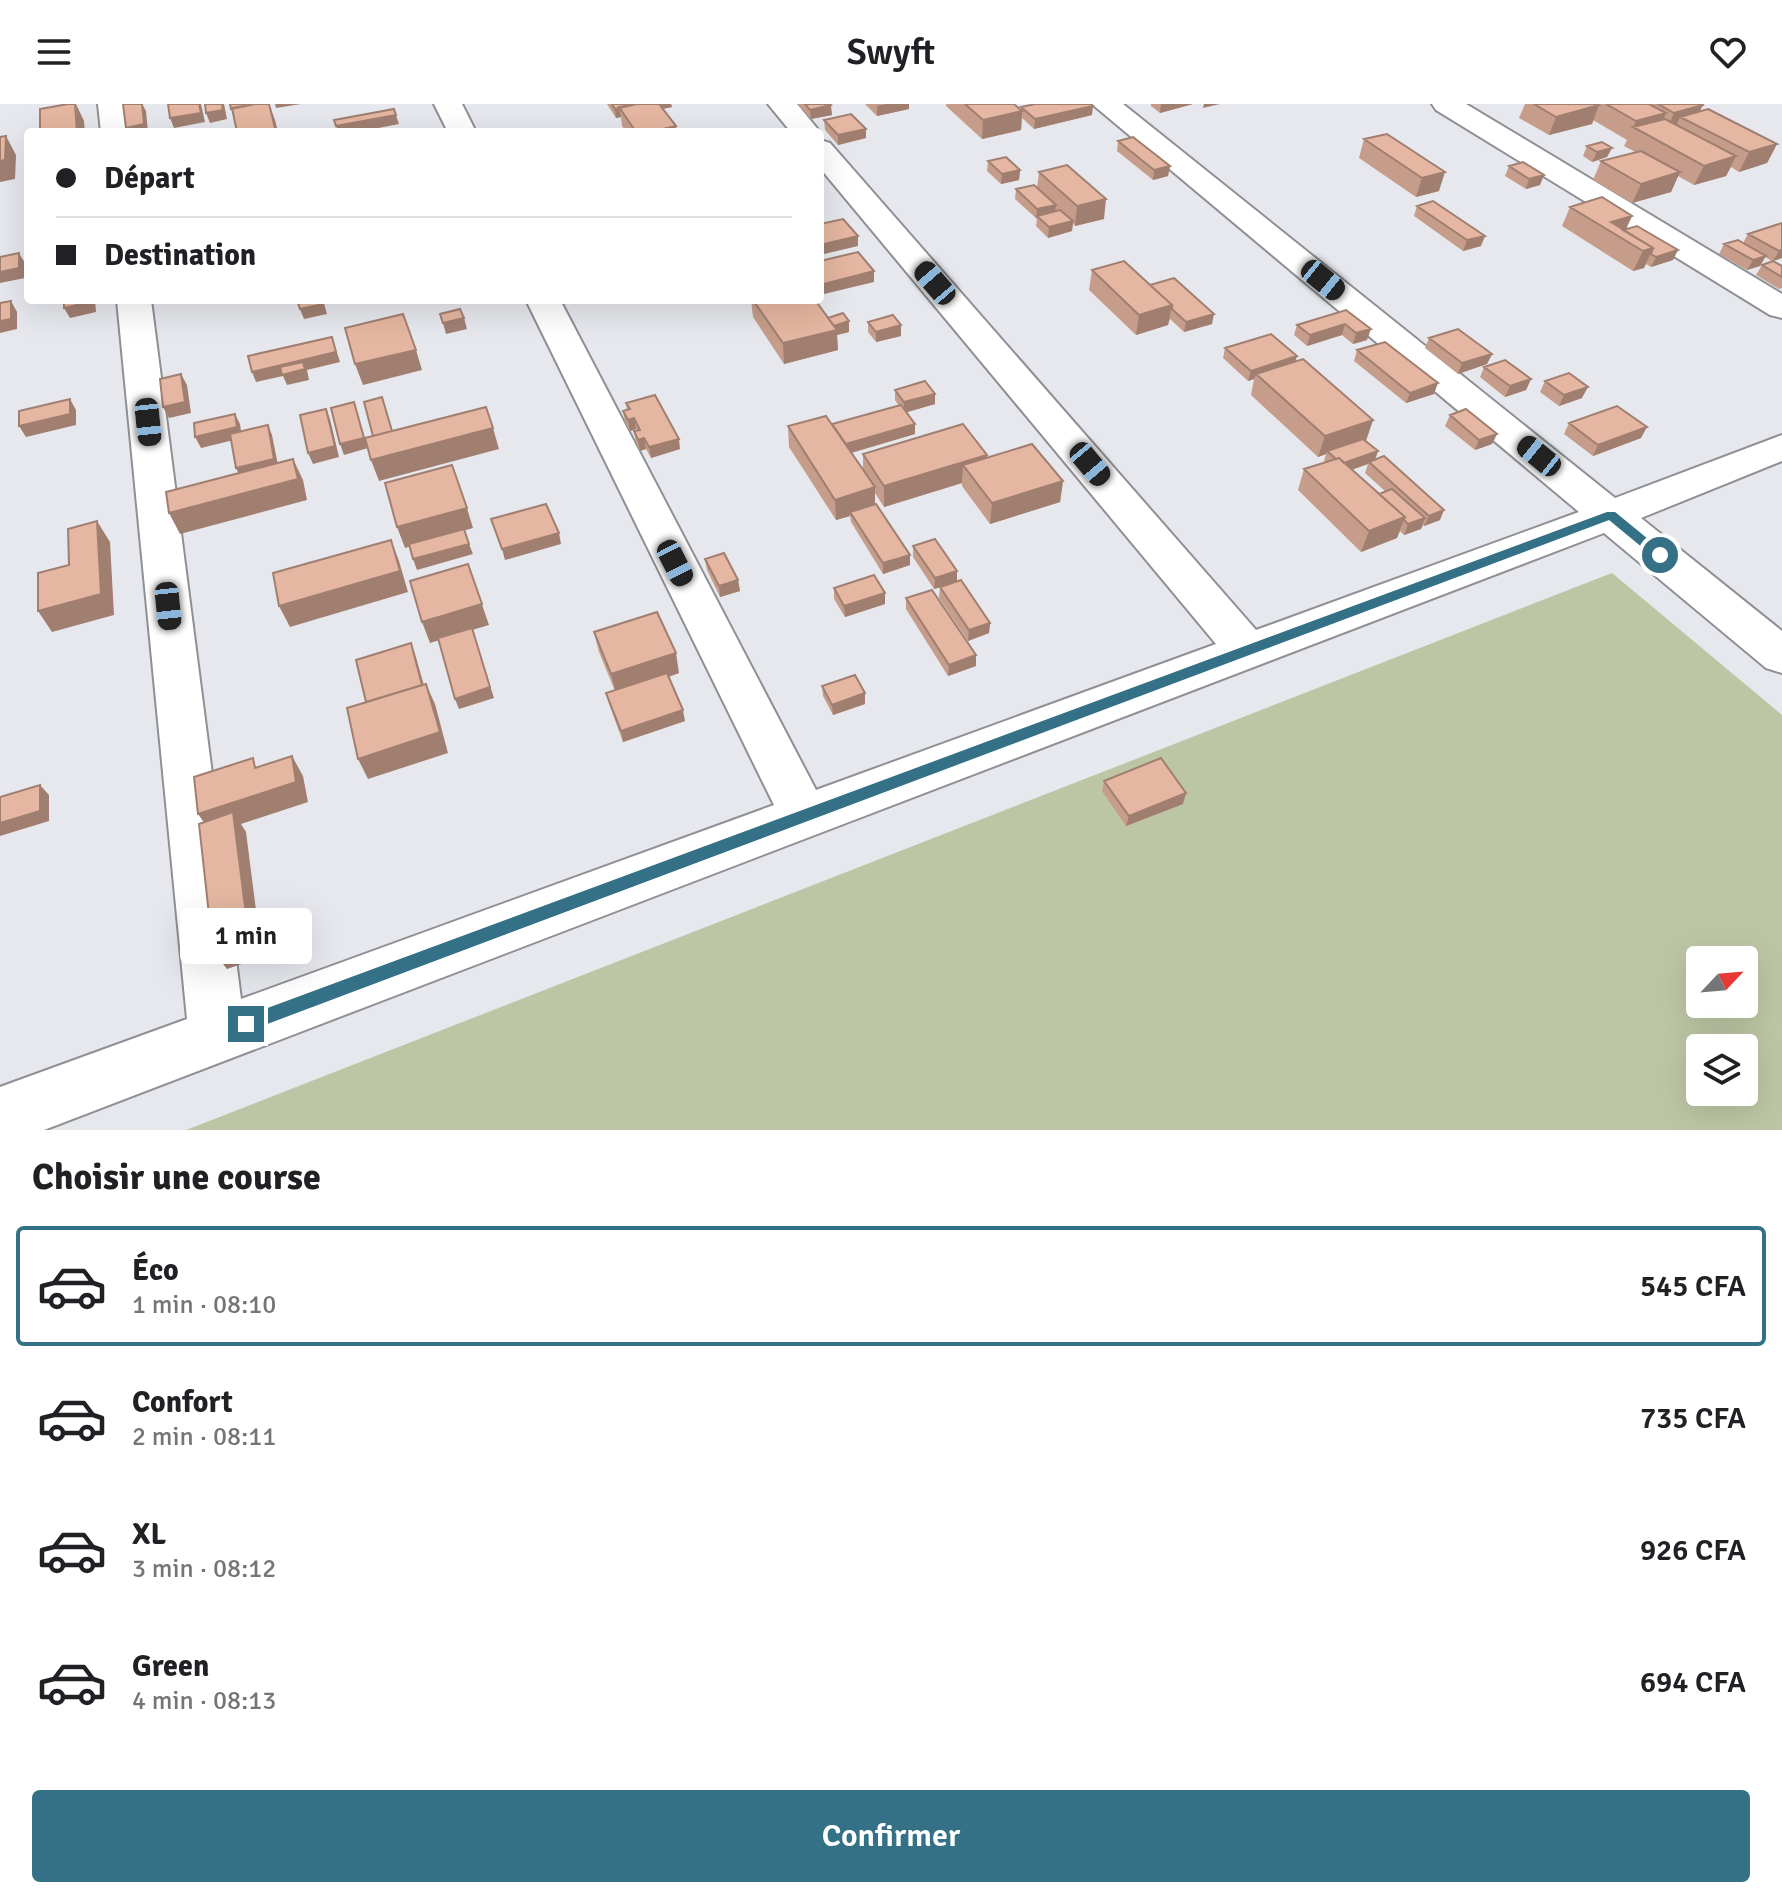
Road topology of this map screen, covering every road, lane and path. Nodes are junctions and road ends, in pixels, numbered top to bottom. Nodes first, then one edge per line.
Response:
1 (112, 104) edge
2 (448, 104) edge
3 (782, 104) edge
4 (1106, 104) edge
5 (1446, 104) edge
6 (115, 128) edge
7 (460, 128) edge
8 (803, 128) edge
9 (824, 154) edge
10 (134, 304) edge
11 (545, 304) edge
12 (1782, 308) edge
13 (1782, 447) edge
14 (1611, 515) junction
15 (1248, 651) junction
16 (1782, 656) edge
17 (805, 818) junction
18 (217, 1035) junction
19 (0, 1117) edge

1 - 6 street
2 - 7 street
3 - 8 street
4 - 14 street
5 - 12 street
9 - 15 street
10 - 18 street
11 - 17 street
13 - 14 street
14 - 15 street
14 - 16 street
15 - 17 street
17 - 18 street
18 - 19 street

